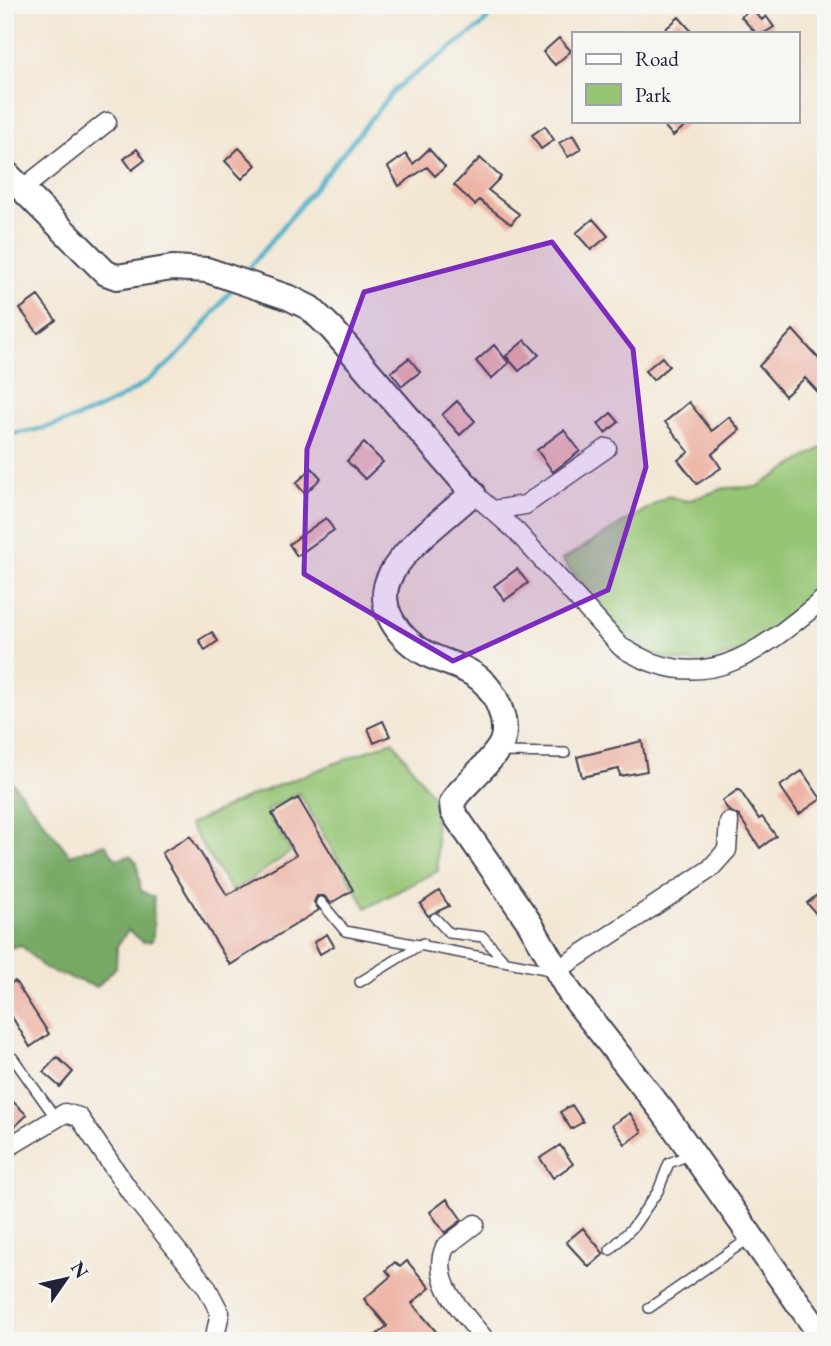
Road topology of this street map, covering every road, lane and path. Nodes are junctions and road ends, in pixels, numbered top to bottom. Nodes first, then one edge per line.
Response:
1 (107, 122) dead end
2 (13, 181) edge
3 (607, 449) dead end
4 (473, 493) junction
5 (493, 510) junction
6 (826, 597) edge
7 (494, 752) junction
8 (565, 753) dead end
9 (729, 822) dead end
10 (321, 902) dead end
11 (435, 918) dead end
12 (423, 943) junction
13 (502, 958) junction
14 (556, 971) junction
15 (360, 982) dead end
16 (13, 1058) dead end
17 (55, 1117) junction
18 (5, 1149) edge
19 (694, 1154) junction
20 (475, 1224) dead end
21 (753, 1236) junction
22 (610, 1250) dead end
23 (649, 1308) dead end
24 (214, 1341) edge
25 (486, 1341) edge
26 (825, 1341) edge

1 - 2 street
2 - 4 street
3 - 5 street
4 - 5 street
4 - 7 street
5 - 6 street
7 - 8 lane
7 - 14 street
9 - 14 street
10 - 12 lane
11 - 13 lane
12 - 13 lane
12 - 15 lane
13 - 14 lane
14 - 19 street
16 - 17 lane
17 - 18 street
17 - 24 street
19 - 21 street
19 - 22 lane
20 - 25 street
21 - 23 lane
21 - 26 street

